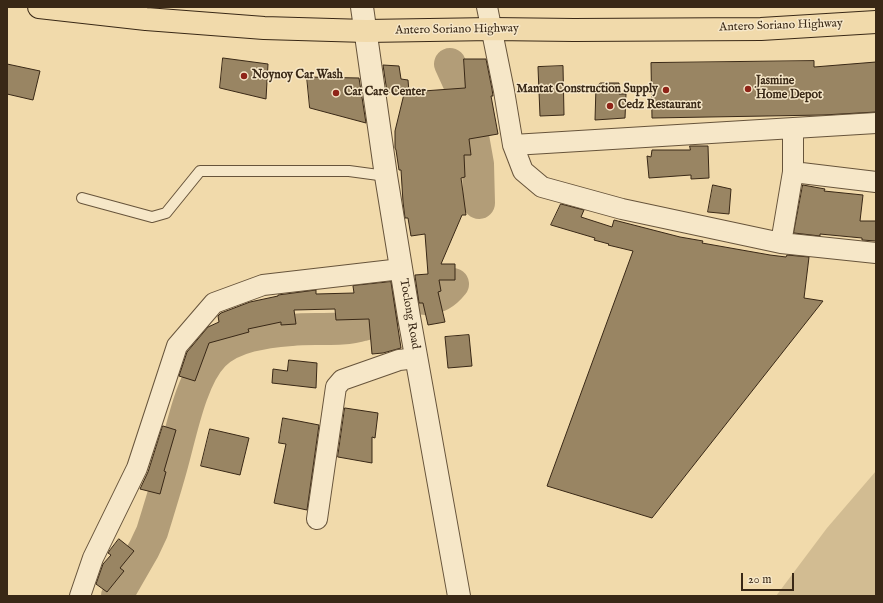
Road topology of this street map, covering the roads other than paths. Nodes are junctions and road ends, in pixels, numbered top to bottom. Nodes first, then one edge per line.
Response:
1 (40, 7) edge
2 (362, 7) edge
3 (487, 7) edge
4 (876, 22) edge
5 (492, 29) junction
6 (366, 31) junction
7 (876, 124) edge
8 (793, 128) junction
9 (513, 145) junction
10 (793, 172) junction
11 (386, 176) junction
12 (876, 182) edge
13 (82, 198) dead end
14 (781, 243) junction
15 (876, 253) edge
16 (401, 269) junction
17 (417, 358) junction
18 (317, 519) dead end
19 (80, 596) edge
20 (459, 596) edge

1 - 6 main road, Antero Soriano Highway
2 - 6 street, Toclong Road
3 - 5 street
4 - 5 main road, Antero Soriano Highway
5 - 6 main road, Antero Soriano Highway
5 - 9 street
6 - 11 street, Toclong Road
7 - 8 street
8 - 9 street
8 - 10 street
9 - 14 street
10 - 12 street
10 - 14 street
11 - 13 lane
11 - 16 street, Toclong Road
14 - 15 street
16 - 17 street, Toclong Road
16 - 19 street
17 - 18 street
17 - 20 street, Toclong Road

